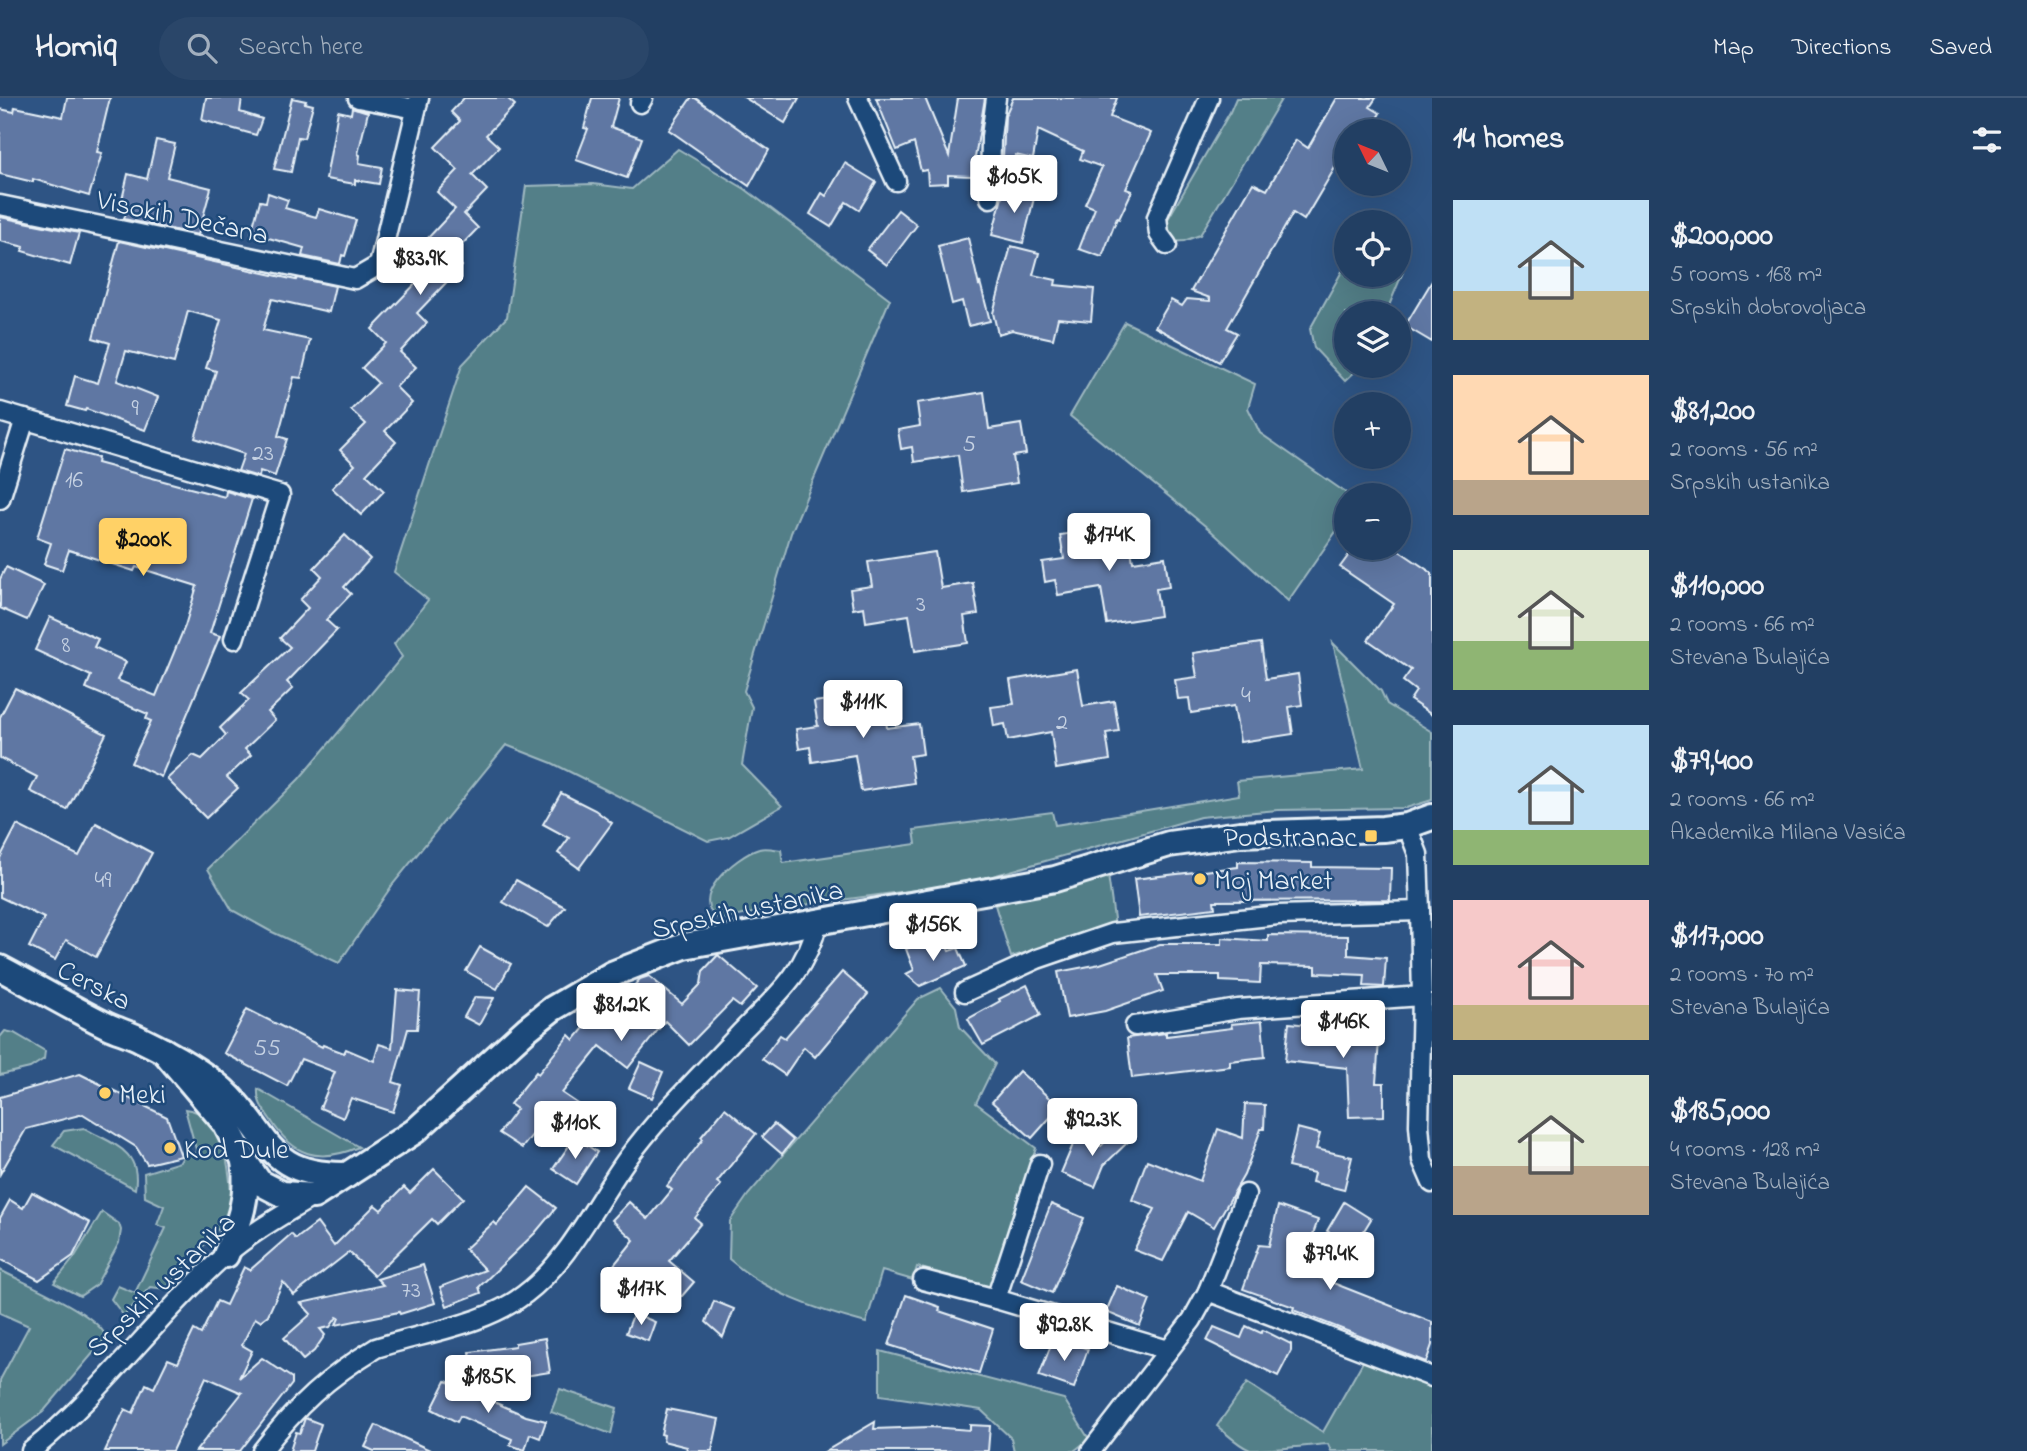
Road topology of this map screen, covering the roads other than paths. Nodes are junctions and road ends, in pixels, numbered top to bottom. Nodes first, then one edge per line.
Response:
1 (358, 98) edge
2 (858, 98) edge
3 (996, 98) edge
4 (1209, 98) edge
5 (418, 104) edge
6 (897, 181) dead end
7 (990, 198) dead end
8 (0, 205) edge
9 (1167, 245) dead end
10 (0, 412) edge
11 (25, 419) junction
12 (0, 499) edge
13 (234, 639) dead end
14 (1432, 817) edge
15 (1408, 826) junction
16 (1420, 911) junction
17 (818, 922) junction
18 (0, 968) edge
19 (965, 992) dead end
20 (1422, 996) junction
21 (1136, 1026) dead end
22 (164, 1051) junction
23 (244, 1160) junction
24 (1040, 1164) dead end
25 (347, 1175) junction
26 (1432, 1183) edge
27 (1247, 1194) dead end
28 (313, 1196) junction
29 (226, 1255) junction
30 (923, 1280) dead end
31 (1208, 1291) junction
32 (996, 1299) junction
33 (1168, 1350) junction
34 (1432, 1377) edge
35 (30, 1451) edge
36 (262, 1451) edge
37 (1091, 1451) edge

1 - 5 street
2 - 6 street
3 - 7 street
4 - 9 street
5 - 8 street, Visokih Dečana
10 - 11 street
11 - 12 street
11 - 13 street
14 - 15 street, Srpskih ustanika
15 - 16 street
15 - 17 street, Srpskih ustanika
16 - 19 street
16 - 20 street
17 - 25 street, Srpskih ustanika
17 - 36 street
18 - 22 street, Cerska
20 - 21 street
20 - 26 street
22 - 23 street, Cerska
22 - 25 street, Cerska
23 - 28 street, Cerska
23 - 29 street
24 - 32 street
25 - 28 street, Srpskih ustanika
27 - 31 street
28 - 29 street, Srpskih ustanika
29 - 35 street, Srpskih ustanika
30 - 32 street
31 - 33 street
31 - 34 street
32 - 33 street
33 - 37 street

